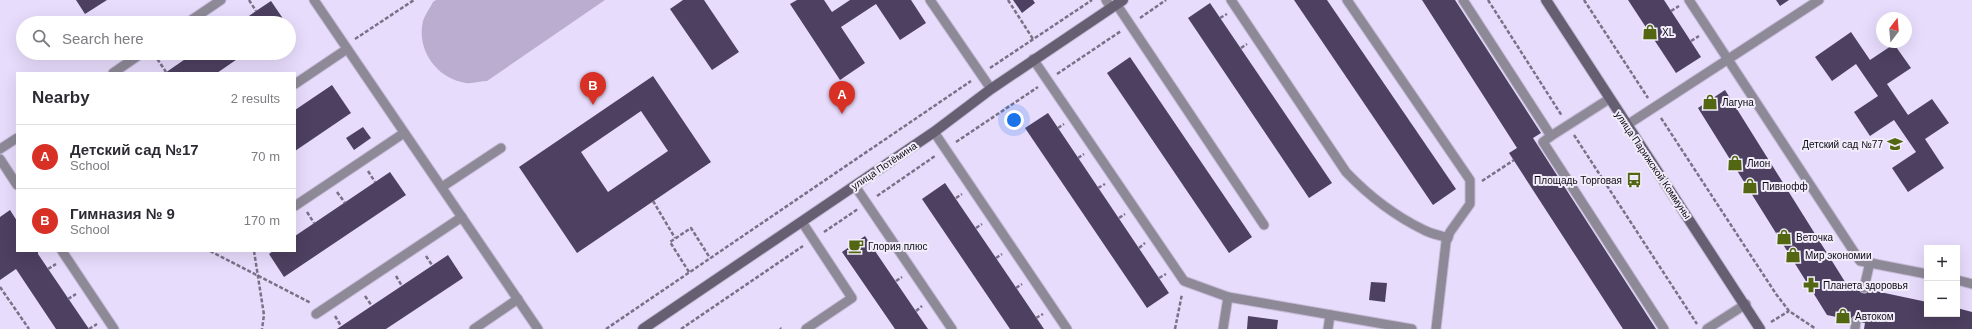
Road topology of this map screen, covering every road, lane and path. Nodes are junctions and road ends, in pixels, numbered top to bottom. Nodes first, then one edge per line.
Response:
1 (221, 0) edge
2 (249, 0) edge
3 (314, 0) edge
4 (414, 0) edge
5 (930, 0) edge
6 (1008, 0) edge
7 (1092, 0) edge
8 (1166, 0) edge
9 (1231, 0) edge
10 (1347, 0) edge
11 (1463, 0) edge
12 (1488, 0) edge
13 (1546, 0) edge
14 (1584, 0) edge
15 (1689, 0) edge
16 (1819, 0) edge
17 (1114, 3) edge
18 (256, 11) dead end
19 (197, 16) edge
20 (1129, 25) junction
21 (1033, 39) junction
22 (346, 47) junction
23 (1728, 59) junction
24 (132, 60) edge
25 (158, 60) edge
26 (1033, 60) junction
27 (114, 72) edge
28 (166, 72) dead end
29 (981, 74) junction
30 (1047, 81) junction
31 (296, 83) edge
32 (991, 89) junction
33 (1610, 99) junction
34 (1654, 108) junction
35 (1568, 125) junction
36 (1627, 125) junction
37 (934, 132) junction
38 (404, 133) junction
39 (1551, 136) junction
40 (16, 139) edge
41 (501, 148) dead end
42 (0, 149) edge
43 (946, 149) junction
44 (0, 159) edge
45 (1514, 160) dead end
46 (16, 183) edge
47 (855, 186) junction
48 (442, 188) junction
49 (1470, 189) junction
50 (653, 202) dead end
51 (867, 203) junction
52 (296, 205) edge
53 (462, 217) junction
54 (802, 222) junction
55 (1264, 225) dead end
56 (675, 238) junction
57 (1448, 238) junction
58 (813, 239) junction
59 (63, 252) edge
60 (212, 252) edge
61 (254, 252) edge
62 (710, 258) junction
63 (1870, 262) junction
64 (689, 272) junction
65 (1924, 273) edge
66 (258, 276) junction
67 (1184, 281) junction
68 (1960, 281) edge
69 (1972, 284) edge
70 (0, 287) edge
71 (1864, 288) dead end
72 (1228, 297) junction
73 (518, 300) junction
74 (1746, 304) junction
75 (1789, 311) junction
76 (319, 312) joint
77 (1330, 315) junction
78 (611, 327) edge
79 (1764, 327) edge
80 (29, 329) edge
81 (114, 329) edge
82 (262, 329) edge
83 (474, 329) edge
84 (538, 329) edge
85 (606, 329) edge
86 (643, 329) edge
87 (681, 329) edge
88 (806, 329) edge
89 (952, 329) edge
90 (1067, 329) edge
91 (1175, 329) edge
92 (1222, 329) edge
93 (1328, 329) edge
94 (1412, 329) edge
95 (1436, 329) edge
96 (1664, 329) edge
97 (1701, 329) edge
98 (1707, 329) edge
99 (1816, 329) edge

1 - 19 lane
2 - 18 path
3 - 22 lane
4 - 22 path
5 - 29 lane
6 - 21 path
7 - 21 path
8 - 20 path
9 - 57 lane
10 - 49 lane
11 - 39 lane
12 - 35 path
13 - 33 street, улица Парижской Коммуны
14 - 34 path
15 - 23 lane
16 - 23 lane
17 - 20 lane
17 - 26 street, улица Потёмина
20 - 30 path
20 - 55 lane
21 - 29 path
22 - 31 lane
22 - 38 lane
23 - 34 lane
23 - 63 lane
24 - 27 lane
25 - 28 path
26 - 30 lane
26 - 32 street, улица Потёмина
29 - 32 lane
29 - 62 path
30 - 43 path
30 - 67 lane
32 - 37 street, улица Потёмина
33 - 35 lane
33 - 36 street, улица Парижской Коммуны
34 - 36 lane
34 - 75 path
35 - 39 lane
35 - 97 path
36 - 74 street, улица Парижской Коммуны
37 - 43 lane
37 - 47 street, улица Потёмина
38 - 48 lane
38 - 52 lane
39 - 96 lane
40 - 42 lane
41 - 48 lane
43 - 51 path
43 - 90 lane
44 - 46 lane
45 - 49 path
47 - 51 lane
47 - 54 street, улица Потёмина
48 - 53 lane
49 - 57 lane
50 - 56 path
51 - 58 path
51 - 89 lane
53 - 73 lane
53 - 76 lane
54 - 58 lane
54 - 86 street, улица Потёмина
56 - 62 path
56 - 64 path
57 - 95 lane
58 - 87 path
58 - 88 lane
59 - 81 lane
60 - 66 path
61 - 66 path
62 - 64 path
63 - 65 lane
63 - 71 lane
64 - 78 path
66 - 76 path
66 - 82 path
67 - 72 lane
67 - 91 path
68 - 69 lane
70 - 80 path
72 - 77 lane
72 - 92 lane
73 - 83 lane
73 - 84 lane
74 - 79 street, улица Парижской Коммуны
74 - 98 lane
75 - 79 path
75 - 99 path
77 - 93 lane
77 - 94 lane
78 - 85 path

